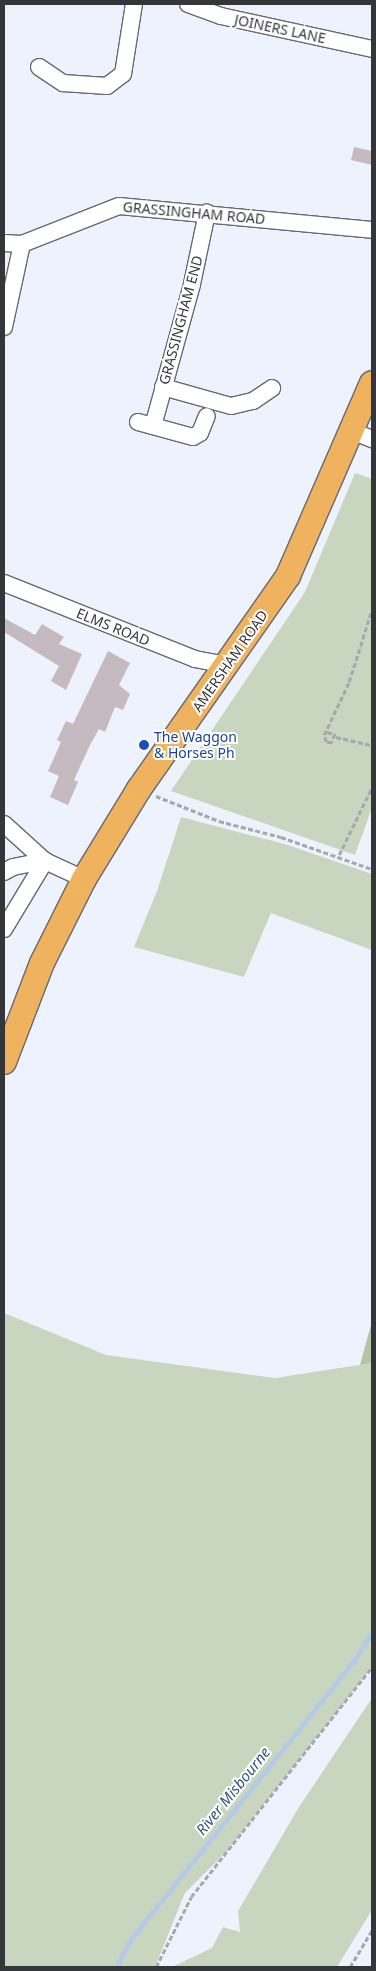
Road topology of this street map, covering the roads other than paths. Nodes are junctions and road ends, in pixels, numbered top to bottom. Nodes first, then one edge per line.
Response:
1 (134, 4) edge
2 (188, 4) edge
3 (372, 49) edge
4 (39, 67) dead end
5 (207, 213) junction
6 (372, 230) edge
7 (4, 243) edge
8 (22, 244) junction
9 (4, 327) edge
10 (372, 383) edge
11 (163, 386) junction
12 (272, 388) dead end
13 (207, 416) dead end
14 (362, 435) edge
15 (4, 584) edge
16 (225, 665) junction
17 (4, 824) edge
18 (45, 861) junction
19 (4, 872) edge
20 (84, 879) junction
21 (4, 929) edge
22 (4, 1062) edge

1 - 4 street
2 - 3 street, JOINERS LANE
5 - 6 street, GRASSINGHAM ROAD
5 - 8 street, GRASSINGHAM ROAD
5 - 11 street, GRASSINGHAM END
7 - 8 street
8 - 9 street
10 - 14 highway, AMERSHAM ROAD
11 - 12 street
11 - 13 street, GRASSINGHAM END
14 - 16 highway, AMERSHAM ROAD
15 - 16 street, ELMS ROAD
16 - 20 highway, AMERSHAM ROAD
17 - 18 street
18 - 19 street
18 - 20 street
18 - 21 street
20 - 22 highway, AMERSHAM ROAD

